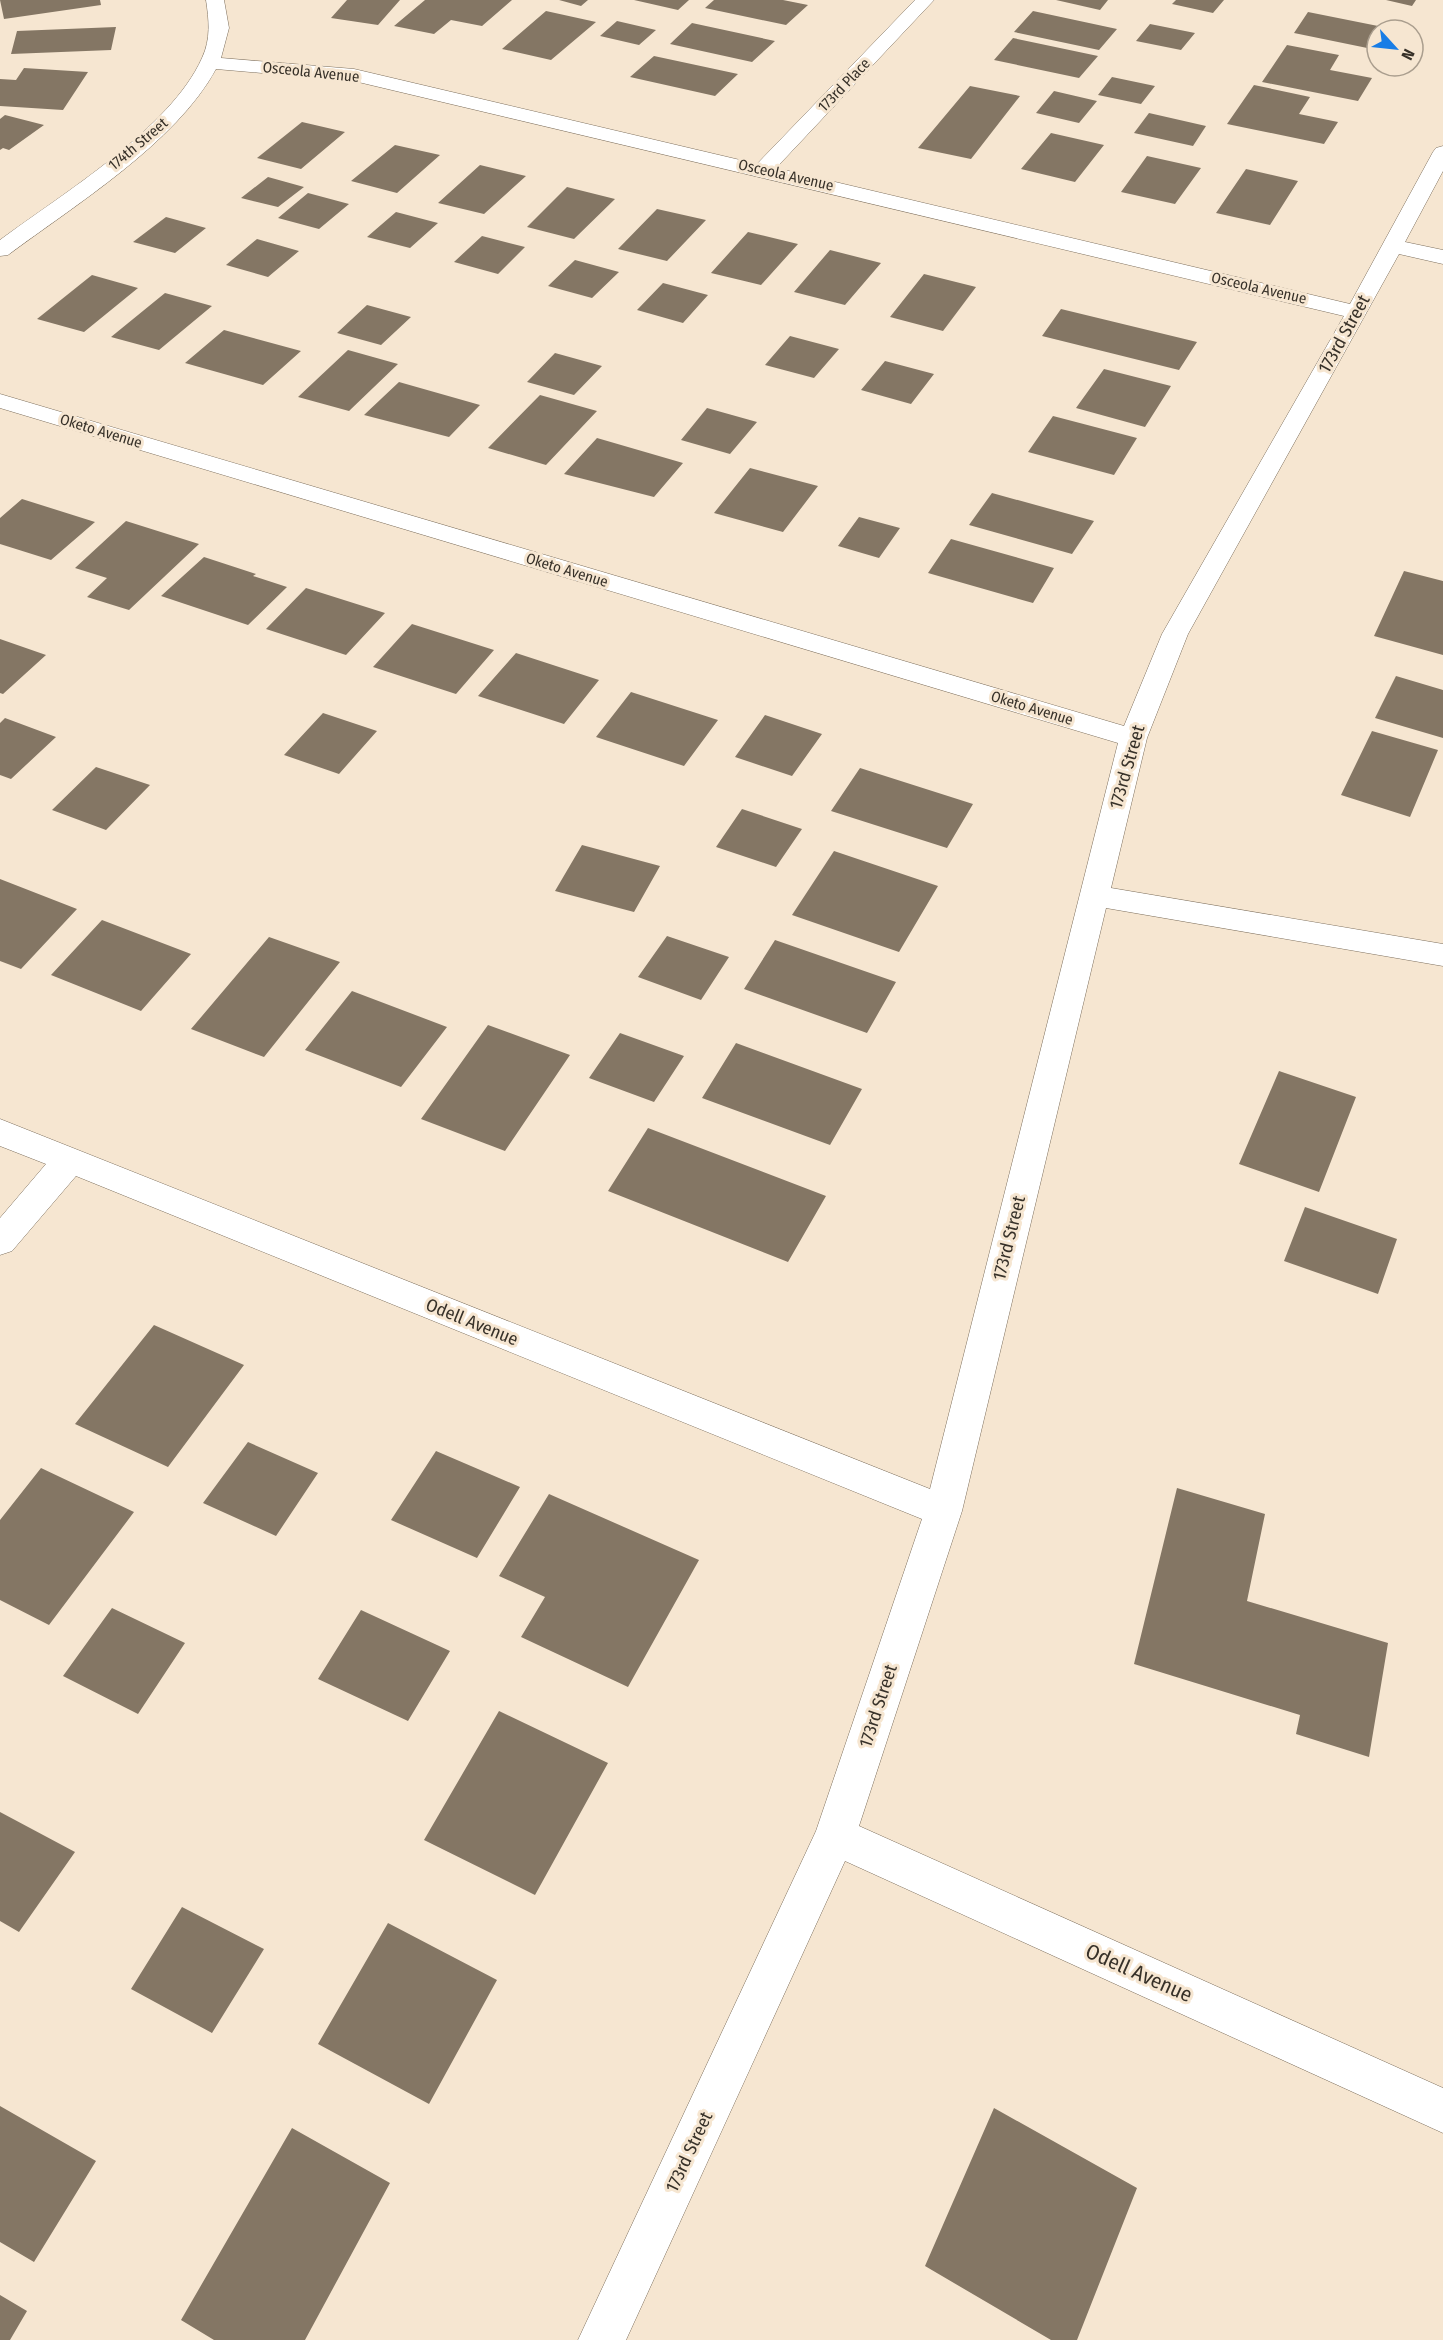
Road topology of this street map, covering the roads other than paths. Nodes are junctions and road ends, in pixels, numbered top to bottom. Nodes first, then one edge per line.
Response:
1 (215, 0) edge
2 (925, 0) edge
3 (211, 63) junction
4 (1443, 152) edge
5 (763, 170) junction
6 (1392, 246) junction
7 (0, 250) edge
8 (1443, 257) edge
9 (1357, 312) junction
10 (0, 401) edge
11 (1133, 738) junction
12 (1093, 895) junction
13 (1443, 955) edge
14 (0, 1132) edge
15 (70, 1160) junction
16 (0, 1241) edge
17 (943, 1511) junction
18 (835, 1836) junction
19 (1443, 2111) edge
20 (602, 2340) edge

1 - 3 street, 174th Street
2 - 5 street, 173rd Place
3 - 5 street, Osceola Avenue
3 - 7 street, 174th Street
4 - 6 street, 173rd Street
5 - 9 street, Osceola Avenue
6 - 8 street
6 - 9 street, 173rd Street
9 - 11 street, 173rd Street
10 - 11 street, Oketo Avenue
11 - 12 street, 173rd Street
12 - 13 street
12 - 17 street, 173rd Street
14 - 15 street, Odell Avenue
15 - 16 street
15 - 17 street, Odell Avenue
17 - 18 street, 173rd Street
18 - 19 street, Odell Avenue
18 - 20 street, 173rd Street

